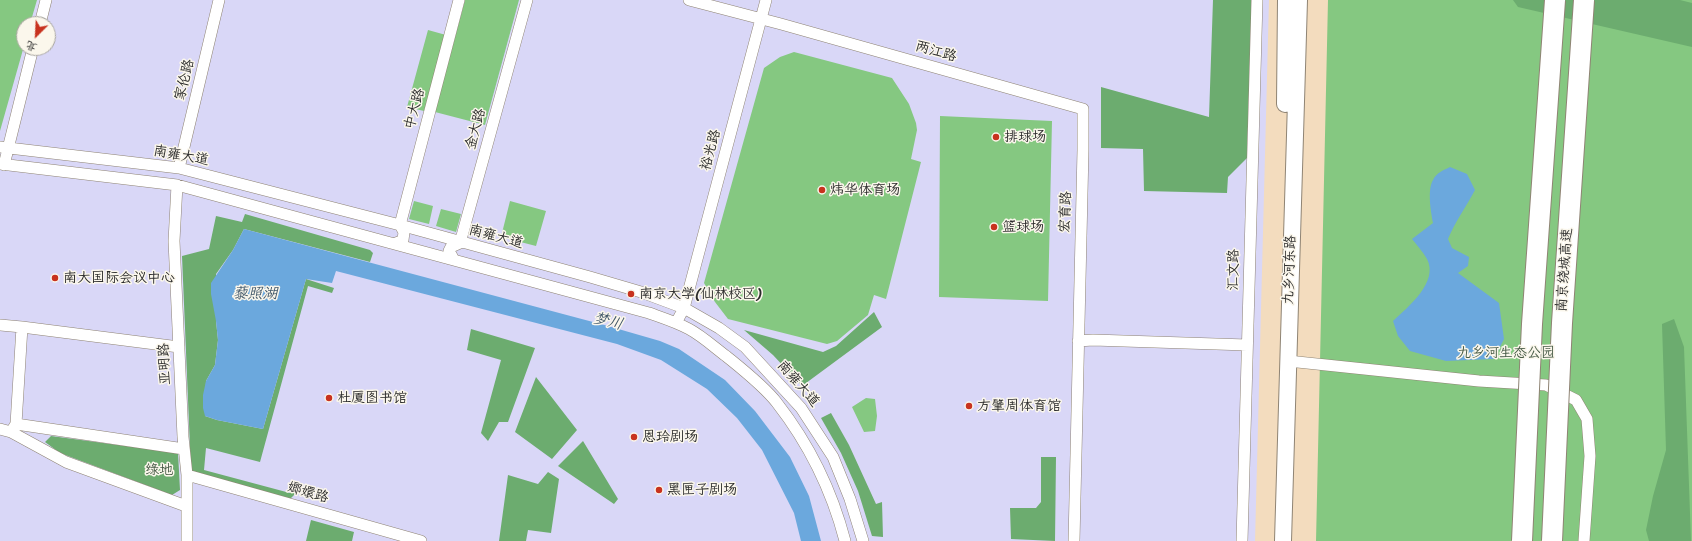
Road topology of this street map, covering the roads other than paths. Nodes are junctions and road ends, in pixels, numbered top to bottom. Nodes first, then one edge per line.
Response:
1 (46, 0) edge
2 (219, 0) edge
3 (459, 0) edge
4 (527, 0) edge
5 (689, 0) edge
6 (766, 0) edge
7 (1257, 0) edge
8 (1286, 0) edge
9 (1299, 0) edge
10 (1555, 0) edge
11 (1584, 0) edge
12 (42, 16) edge
13 (761, 19) junction
14 (31, 56) edge
15 (1083, 109) joint
16 (3, 147) edge
17 (2, 164) edge
18 (179, 168) junction
19 (177, 185) junction
20 (400, 225) junction
21 (396, 243) junction
22 (460, 243) junction
23 (454, 260) junction
24 (684, 308) junction
25 (676, 323) junction
26 (0, 325) edge
27 (22, 328) junction
28 (1078, 341) junction
29 (1247, 346) junction
30 (179, 347) junction
31 (1288, 361) junction
32 (801, 408) junction
33 (788, 418) junction
34 (14, 428) junction
35 (0, 429) edge
36 (184, 449) junction
37 (187, 475) junction
38 (186, 506) junction
39 (187, 541) edge
40 (420, 541) edge
41 (845, 541) edge
42 (863, 541) edge
43 (1074, 541) edge
44 (1242, 541) edge
45 (1272, 541) edge
46 (1283, 541) edge
47 (1522, 541) edge
48 (1552, 541) edge
49 (1584, 541) edge

1 - 12 street
2 - 18 street, 家伦路
3 - 20 street, 中大路
4 - 22 street, 金大路
5 - 13 street
6 - 13 street, 裕光路
7 - 29 street, 汇文路
8 - 45 main road, 九乡河东路
9 - 31 main road, 九乡河东路
10 - 47 highway, 南京绕城高速, bridge
11 - 48 highway, 南京绕城高速, bridge
13 - 15 street, 两江路
13 - 24 street, 裕光路
14 - 16 street
15 - 28 street, 宏育路
16 - 17 street
16 - 18 street, 南雍大道
17 - 19 street, 南雍大道
18 - 20 street, 南雍大道
19 - 21 street, 南雍大道
19 - 30 street, 亚明路
20 - 21 street, 中大路
20 - 22 street, 南雍大道
21 - 23 street, 南雍大道
22 - 23 street, 金大路
22 - 24 street, 南雍大道
23 - 25 street, 南雍大道
24 - 25 street, 裕光路
24 - 32 street, 南雍大道
25 - 33 street, 南雍大道
26 - 27 street
27 - 30 street
27 - 34 street
28 - 29 street
28 - 43 street, 宏育路
29 - 44 street, 汇文路
30 - 36 street, 亚明路
31 - 46 main road, 九乡河东路
31 - 49 street
32 - 33 street
32 - 42 street, 南雍大道
33 - 41 street, 南雍大道
34 - 35 street
34 - 36 street
34 - 38 street
36 - 37 street, 亚明路
37 - 38 street, 亚明路
37 - 40 street, 嫏嬛路
38 - 39 street, 亚明路

